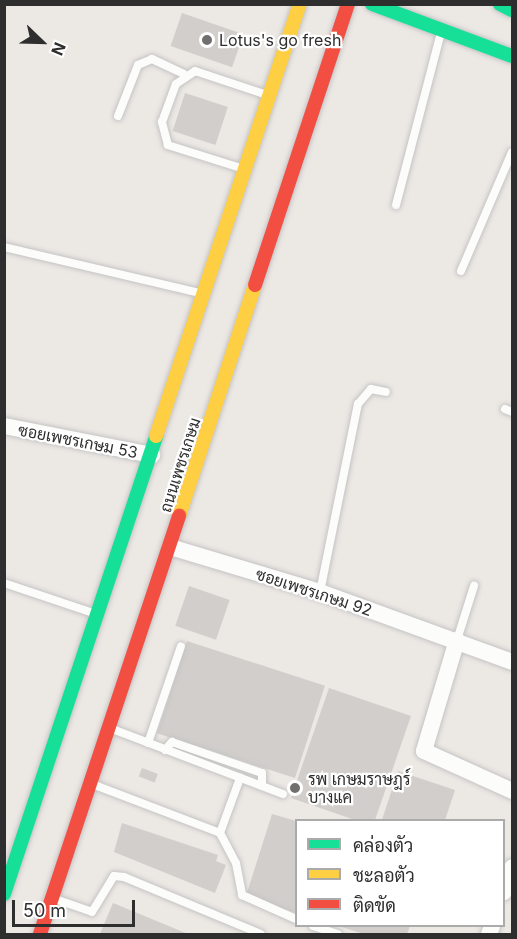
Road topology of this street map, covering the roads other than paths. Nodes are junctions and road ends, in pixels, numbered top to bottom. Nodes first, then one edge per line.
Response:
1 (300, 4) edge
2 (348, 4) edge
3 (372, 4) edge
4 (500, 4) edge
5 (513, 10) edge
6 (442, 29) junction
7 (513, 56) edge
8 (184, 74) junction
9 (271, 96) junction
10 (118, 116) dead end
11 (513, 152) edge
12 (247, 170) junction
13 (396, 205) dead end
14 (4, 247) edge
15 (461, 271) dead end
16 (206, 294) junction
17 (386, 392) dead end
18 (4, 426) edge
19 (152, 455) junction
20 (170, 547) junction
21 (4, 583) edge
22 (474, 586) dead end
23 (320, 592) junction
24 (99, 615) junction
25 (457, 640) junction
26 (181, 646) dead end
27 (513, 662) edge
28 (109, 728) junction
29 (148, 743) junction
30 (165, 750) junction
31 (240, 777) junction
32 (90, 783) junction
33 (262, 786) junction
34 (513, 791) edge
35 (283, 794) dead end
36 (220, 833) junction
37 (4, 894) edge
38 (52, 898) junction
39 (295, 918) edge
40 (316, 927) edge
41 (40, 934) edge
42 (261, 934) edge
43 (338, 934) edge

1 - 9 main road, ถนนเพชรเกษม
2 - 20 main road, ถนนเพชรเกษม
3 - 6 main road
4 - 5 main road
6 - 7 main road
6 - 13 lane
8 - 9 lane
8 - 10 lane
8 - 12 lane
9 - 12 main road, ถนนเพชรเกษม
11 - 15 lane
12 - 16 main road, ถนนเพชรเกษม
14 - 16 lane
16 - 19 main road, ถนนเพชรเกษม
17 - 23 lane
18 - 19 street, ซอยเพชรเกษม 53
19 - 24 main road, ถนนเพชรเกษม
20 - 23 street, ซอยเพชรเกษม 92
20 - 28 main road, ถนนเพชรเกษม
21 - 24 lane
22 - 25 lane
23 - 25 street, ซอยเพชรเกษม 92
24 - 37 main road, ถนนเพชรเกษม
25 - 27 street, ซอยเพชรเกษม 92
25 - 34 street
26 - 29 lane
28 - 29 lane
28 - 32 main road, ถนนเพชรเกษม
29 - 30 lane
30 - 31 lane
30 - 33 lane
31 - 33 lane
31 - 36 lane
32 - 36 lane
32 - 38 main road, ถนนเพชรเกษม
33 - 35 lane
36 - 39 lane
38 - 41 main road, ถนนเพชรเกษม
38 - 42 lane
40 - 43 lane

